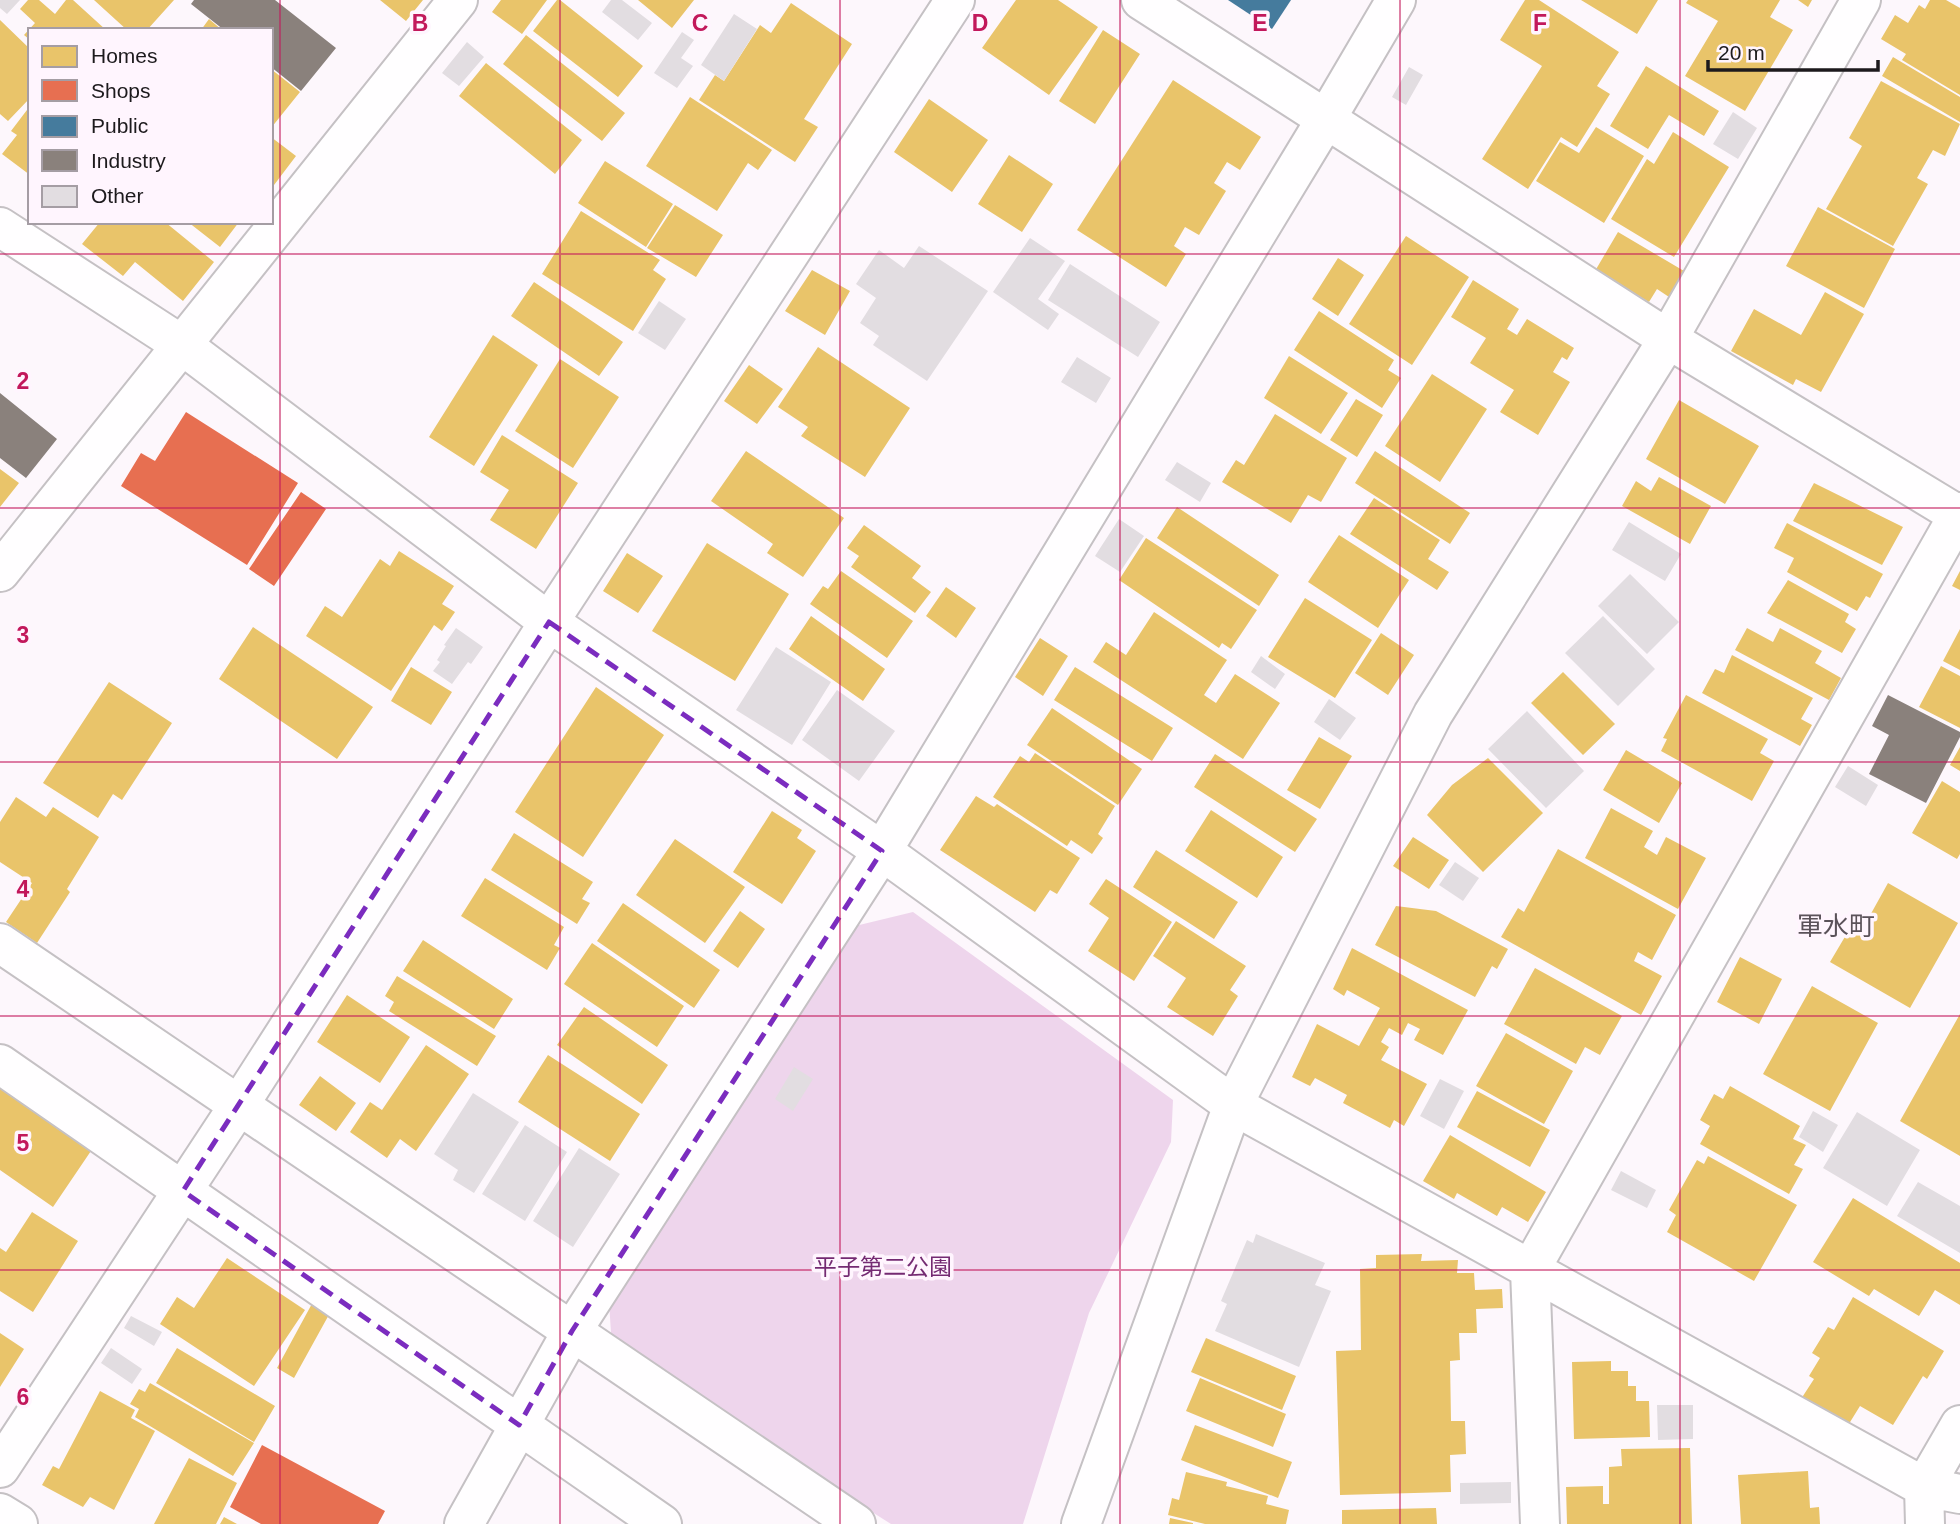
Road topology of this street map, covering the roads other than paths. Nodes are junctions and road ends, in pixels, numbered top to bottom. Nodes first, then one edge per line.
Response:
1 (458, 0) edge
2 (955, 0) edge
3 (1141, 0) edge
4 (1395, 0) edge
5 (1861, 0) edge
6 (1326, 119) junction
7 (0, 227) edge
8 (1668, 339) junction
9 (182, 345) junction
10 (1959, 514) edge
11 (0, 572) edge
12 (549, 622) junction
13 (882, 851) junction
14 (0, 943) edge
15 (0, 1064) edge
16 (239, 1105) junction
17 (1233, 1105) junction
18 (183, 1191) junction
19 (1530, 1270) junction
20 (572, 1331) junction
21 (1960, 1425) edge
22 (519, 1426) junction
23 (0, 1468) edge
24 (1942, 1490) edge
25 (0, 1513) edge
26 (18, 1524) edge
27 (464, 1524) edge
28 (662, 1524) edge
29 (856, 1524) edge
30 (1082, 1524) edge
31 (1540, 1524) edge
32 (1925, 1524) edge

1 - 9 street
2 - 12 street
3 - 6 street
4 - 6 street
5 - 8 street
6 - 8 street
6 - 13 street
7 - 9 street
8 - 10 street
8 - 17 street
9 - 11 street
9 - 12 street
10 - 19 street
12 - 13 street
12 - 16 street
13 - 17 street
13 - 20 street
14 - 16 street
15 - 18 street
16 - 18 street
16 - 20 street
17 - 19 street
17 - 30 street
18 - 22 street
18 - 23 street
19 - 24 street
19 - 31 street
20 - 22 street
20 - 29 street
21 - 24 street
22 - 27 street
22 - 28 street
24 - 32 street
25 - 26 street

